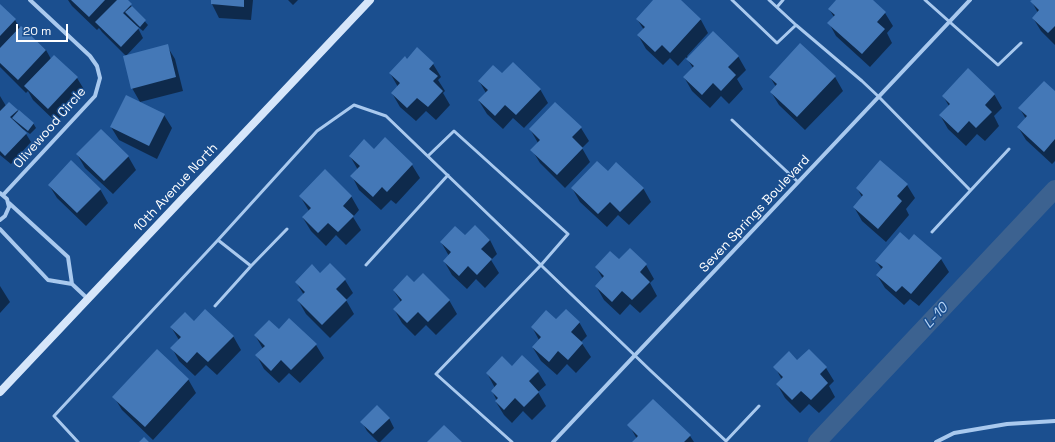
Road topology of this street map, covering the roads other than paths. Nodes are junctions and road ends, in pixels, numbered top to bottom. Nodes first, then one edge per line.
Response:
1 (30, 0) edge
2 (370, 0) edge
3 (732, 0) edge
4 (769, 0) edge
5 (783, 0) edge
6 (925, 0) edge
7 (970, 0) edge
8 (777, 7) junction
9 (949, 22) junction
10 (796, 25) junction
11 (1021, 43) dead end
12 (879, 96) junction
13 (732, 120) dead end
14 (1009, 149) dead end
15 (428, 156) junction
16 (448, 175) junction
17 (798, 182) junction
18 (970, 190) junction
19 (2, 194) edge
20 (9, 203) junction
21 (0, 220) edge
22 (0, 229) edge
23 (287, 229) dead end
24 (932, 232) dead end
25 (218, 240) junction
26 (366, 265) dead end
27 (541, 265) junction
28 (251, 266) junction
29 (72, 284) junction
30 (88, 299) junction
31 (215, 306) dead end
32 (635, 356) junction
33 (0, 392) edge
34 (759, 406) dead end
35 (1055, 421) edge
36 (726, 441) edge
37 (78, 442) edge
38 (512, 442) edge
39 (553, 442) edge
40 (936, 442) edge

1 - 19 street, Olivewood Circle
2 - 30 street, 10th Avenue North
3 - 10 lane
4 - 8 lane
5 - 8 lane
6 - 9 lane
7 - 9 street, Seven Springs Boulevard
8 - 10 lane
9 - 11 lane
9 - 12 street, Seven Springs Boulevard
10 - 12 lane
12 - 17 street, Seven Springs Boulevard
12 - 18 lane
13 - 17 lane
14 - 18 lane
15 - 16 lane
15 - 25 lane
15 - 27 lane
16 - 26 lane
16 - 27 lane
17 - 32 street, Seven Springs Boulevard
18 - 24 lane
19 - 20 street
20 - 21 street
20 - 29 street
22 - 29 street
23 - 28 lane
25 - 28 lane
25 - 37 lane
27 - 32 lane
27 - 38 lane
28 - 31 lane
29 - 30 street
30 - 33 street, 10th Avenue North
32 - 36 lane
32 - 39 street, Seven Springs Boulevard
34 - 36 lane
35 - 40 street

